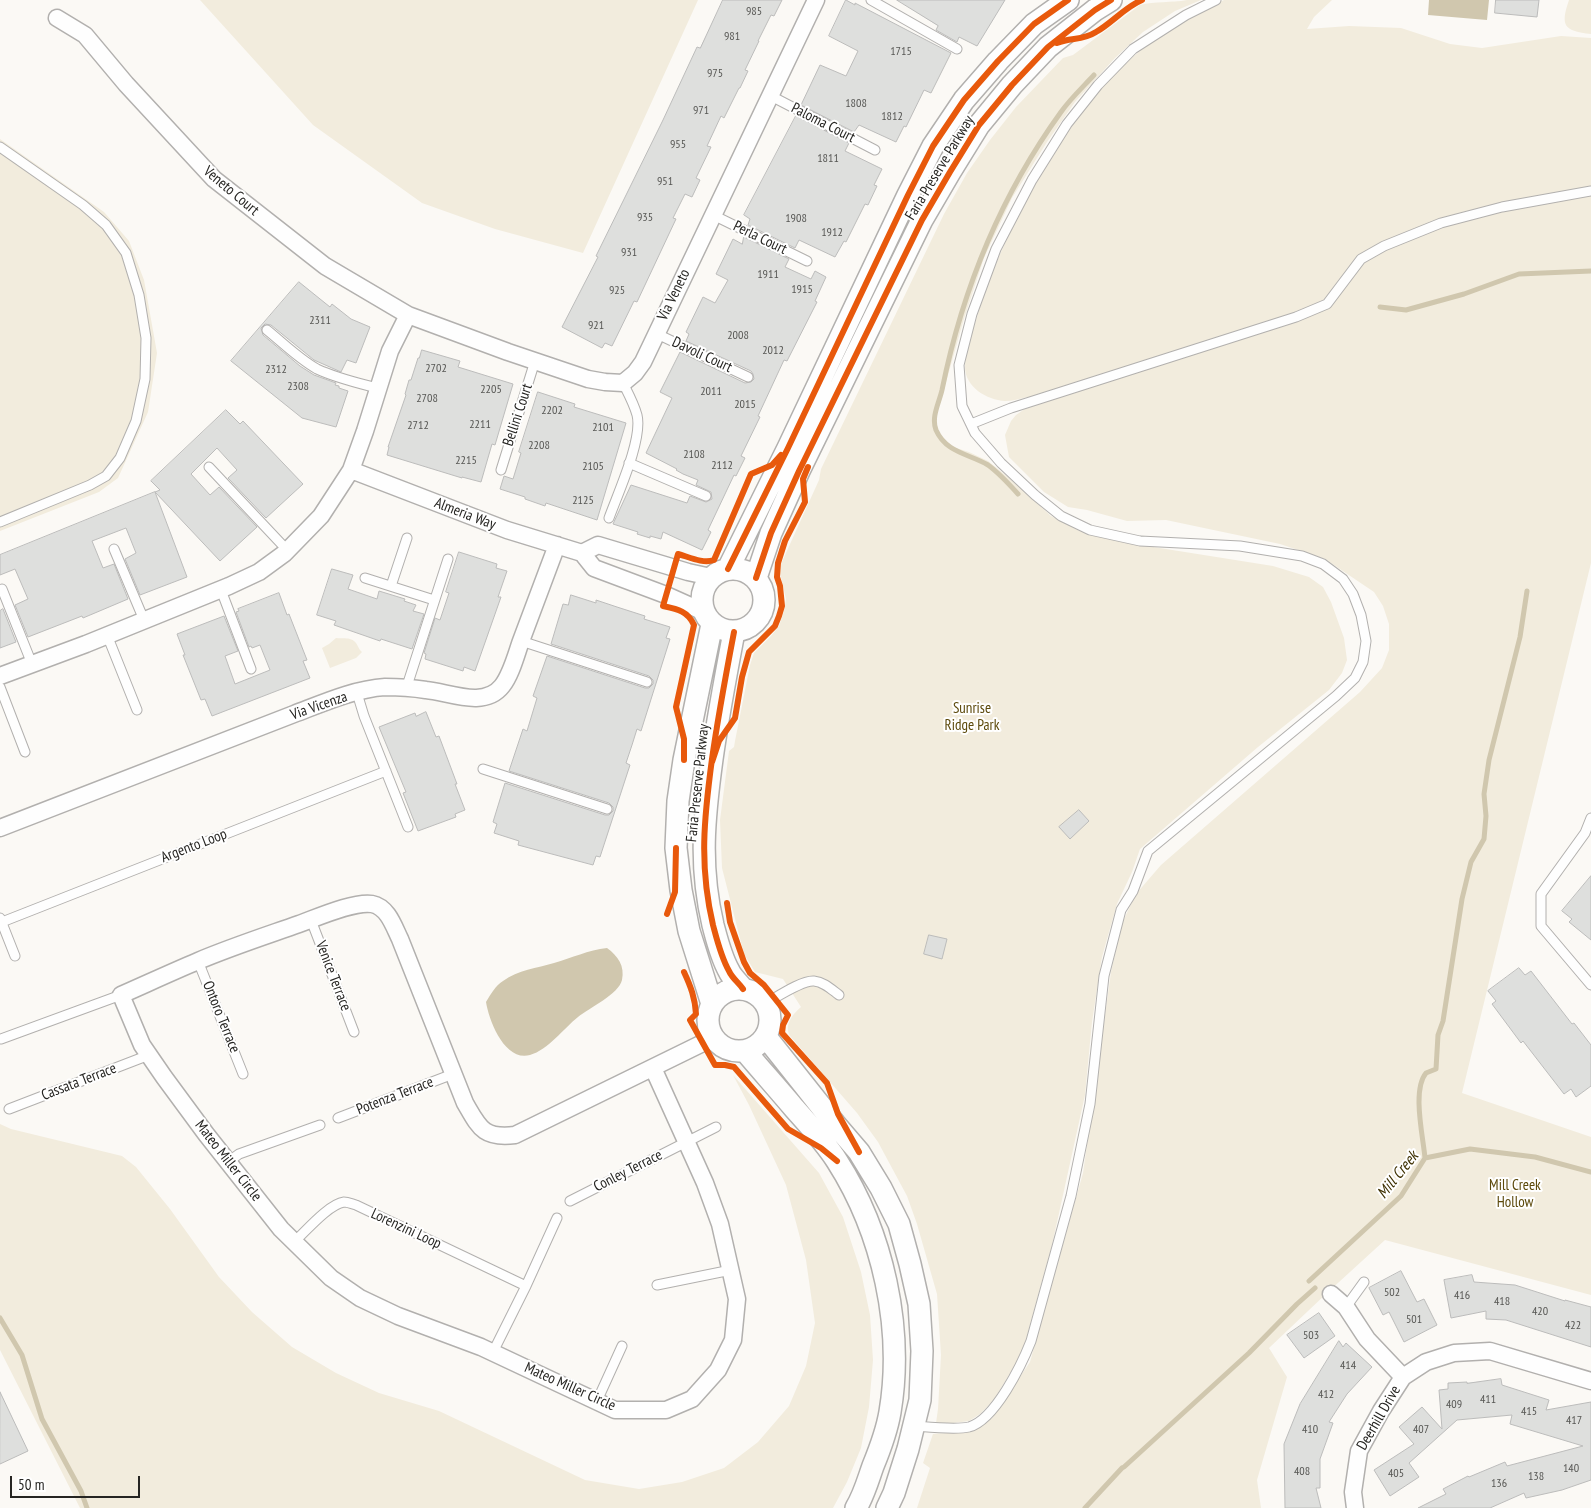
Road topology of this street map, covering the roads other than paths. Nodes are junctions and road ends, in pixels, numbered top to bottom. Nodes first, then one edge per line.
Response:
1 (816, 0) edge
2 (871, 0) edge
3 (1068, 0) edge
4 (1111, 0) edge
5 (1216, 0) edge
6 (57, 18) dead end
7 (957, 49) dead end
8 (771, 96) junction
9 (0, 147) edge
10 (875, 150) dead end
11 (1591, 191) edge
12 (713, 215) junction
13 (806, 261) dead end
14 (408, 315) junction
15 (267, 330) dead end
16 (655, 333) junction
17 (535, 361) junction
18 (748, 377) dead end
19 (623, 383) junction
20 (378, 388) junction
21 (971, 424) junction
22 (629, 463) junction
23 (209, 467) dead end
24 (351, 470) junction
25 (501, 470) dead end
26 (706, 496) dead end
27 (609, 518) dead end
28 (0, 522) edge
29 (407, 538) dead end
30 (556, 545) junction
31 (114, 549) dead end
32 (288, 551) junction
33 (582, 553) junction
34 (448, 559) dead end
35 (720, 573) junction
36 (364, 578) dead end
37 (756, 578) junction
38 (391, 586) junction
39 (2, 589) dead end
40 (221, 590) junction
41 (434, 600) junction
42 (708, 618) junction
43 (144, 620) junction
44 (734, 632) junction
45 (107, 635) junction
46 (521, 641) junction
47 (32, 664) junction
48 (251, 669) dead end
49 (0, 676) edge
50 (647, 682) dead end
51 (0, 687) edge
52 (406, 689) junction
53 (358, 692) junction
54 (137, 710) dead end
55 (25, 752) dead end
56 (483, 769) dead end
57 (386, 771) junction
58 (607, 809) dead end
59 (1591, 818) edge
60 (408, 827) dead end
61 (0, 828) edge
62 (1, 920) edge
63 (311, 920) junction
64 (15, 956) dead end
65 (198, 961) junction
66 (1591, 985) edge
67 (743, 989) junction
68 (120, 995) junction
69 (839, 995) dead end
70 (766, 1003) junction
71 (712, 1004) junction
72 (354, 1032) dead end
73 (766, 1037) junction
74 (713, 1038) junction
75 (1, 1039) edge
76 (744, 1051) junction
77 (149, 1055) junction
78 (653, 1068) junction
79 (243, 1074) dead end
80 (453, 1074) junction
81 (9, 1109) dead end
82 (338, 1118) dead end
83 (320, 1125) dead end
84 (716, 1127) dead end
85 (687, 1141) junction
86 (228, 1162) junction
87 (570, 1201) dead end
88 (558, 1218) dead end
89 (294, 1242) junction
90 (731, 1270) junction
91 (1364, 1282) dead end
92 (657, 1285) dead end
93 (526, 1286) junction
94 (1331, 1294) dead end
95 (1346, 1307) junction
96 (622, 1346) dead end
97 (493, 1352) junction
98 (1403, 1377) junction
99 (1591, 1381) edge
100 (597, 1402) junction
101 (914, 1426) junction
102 (856, 1508) edge
103 (888, 1508) edge
104 (1355, 1508) edge

1 - 8 street, Via Veneto
2 - 7 lane
3 - 35 street, Faria Preserve Parkway
4 - 37 street, Faria Preserve Parkway
5 - 21 lane
6 - 14 street, Veneto Court
8 - 10 lane, Paloma Court
8 - 12 street, Via Veneto
9 - 28 lane
11 - 21 lane
12 - 13 lane, Perla Court
12 - 16 street, Via Veneto
14 - 17 street
14 - 20 street
15 - 20 lane
16 - 18 lane, Davoli Court
16 - 19 street, Via Veneto
17 - 19 street
17 - 25 lane, Bellini Court
19 - 22 lane
20 - 24 street
21 - 101 lane
22 - 26 lane
22 - 27 lane
23 - 32 lane
24 - 30 street, Almeria Way
24 - 32 street
29 - 38 lane
30 - 33 street, Almeria Way
30 - 46 street, Via Vicenza
31 - 43 lane
32 - 40 street
33 - 35 street
33 - 42 street, Almeria Way
34 - 41 lane
35 - 37 street
35 - 42 street
36 - 38 lane
37 - 44 street
38 - 41 lane
39 - 47 lane
40 - 43 street
40 - 48 lane
41 - 52 lane
42 - 44 street
42 - 71 street, Faria Preserve Parkway
43 - 45 street
44 - 67 street, Faria Preserve Parkway
45 - 47 street
45 - 54 lane
46 - 50 lane
46 - 52 street, Via Vicenza
47 - 49 street
51 - 55 lane
52 - 53 street, Via Vicenza
53 - 57 lane
53 - 61 street, Via Vicenza
56 - 58 lane
57 - 60 lane
57 - 62 lane, Argento Loop
59 - 66 lane
62 - 64 lane, Argento Loop
63 - 65 street
63 - 72 lane, Venice Terrace
63 - 80 street
65 - 68 street
65 - 79 lane, Ontoro Terrace
67 - 70 street
67 - 71 street
68 - 75 lane
68 - 77 street, Mateo Miller Circle
69 - 70 lane
70 - 73 street
71 - 74 street
73 - 76 street
73 - 101 street
74 - 76 street
74 - 78 street
76 - 102 street
77 - 81 lane, Cassata Terrace
77 - 86 street, Mateo Miller Circle
78 - 80 street
78 - 85 street, Mateo Miller Circle
80 - 82 lane, Potenza Terrace
83 - 86 lane
84 - 85 lane, Conley Terrace
85 - 87 lane, Conley Terrace
85 - 90 street, Mateo Miller Circle
86 - 89 street, Mateo Miller Circle
88 - 93 lane
89 - 93 lane, Lorenzini Loop
89 - 97 street, Mateo Miller Circle
90 - 92 lane
90 - 100 street, Mateo Miller Circle
91 - 95 lane
93 - 97 lane
94 - 95 street
95 - 98 street
96 - 100 lane
97 - 100 street, Mateo Miller Circle
98 - 99 street, Deerhill Drive
98 - 104 street, Deerhill Drive
101 - 103 street

